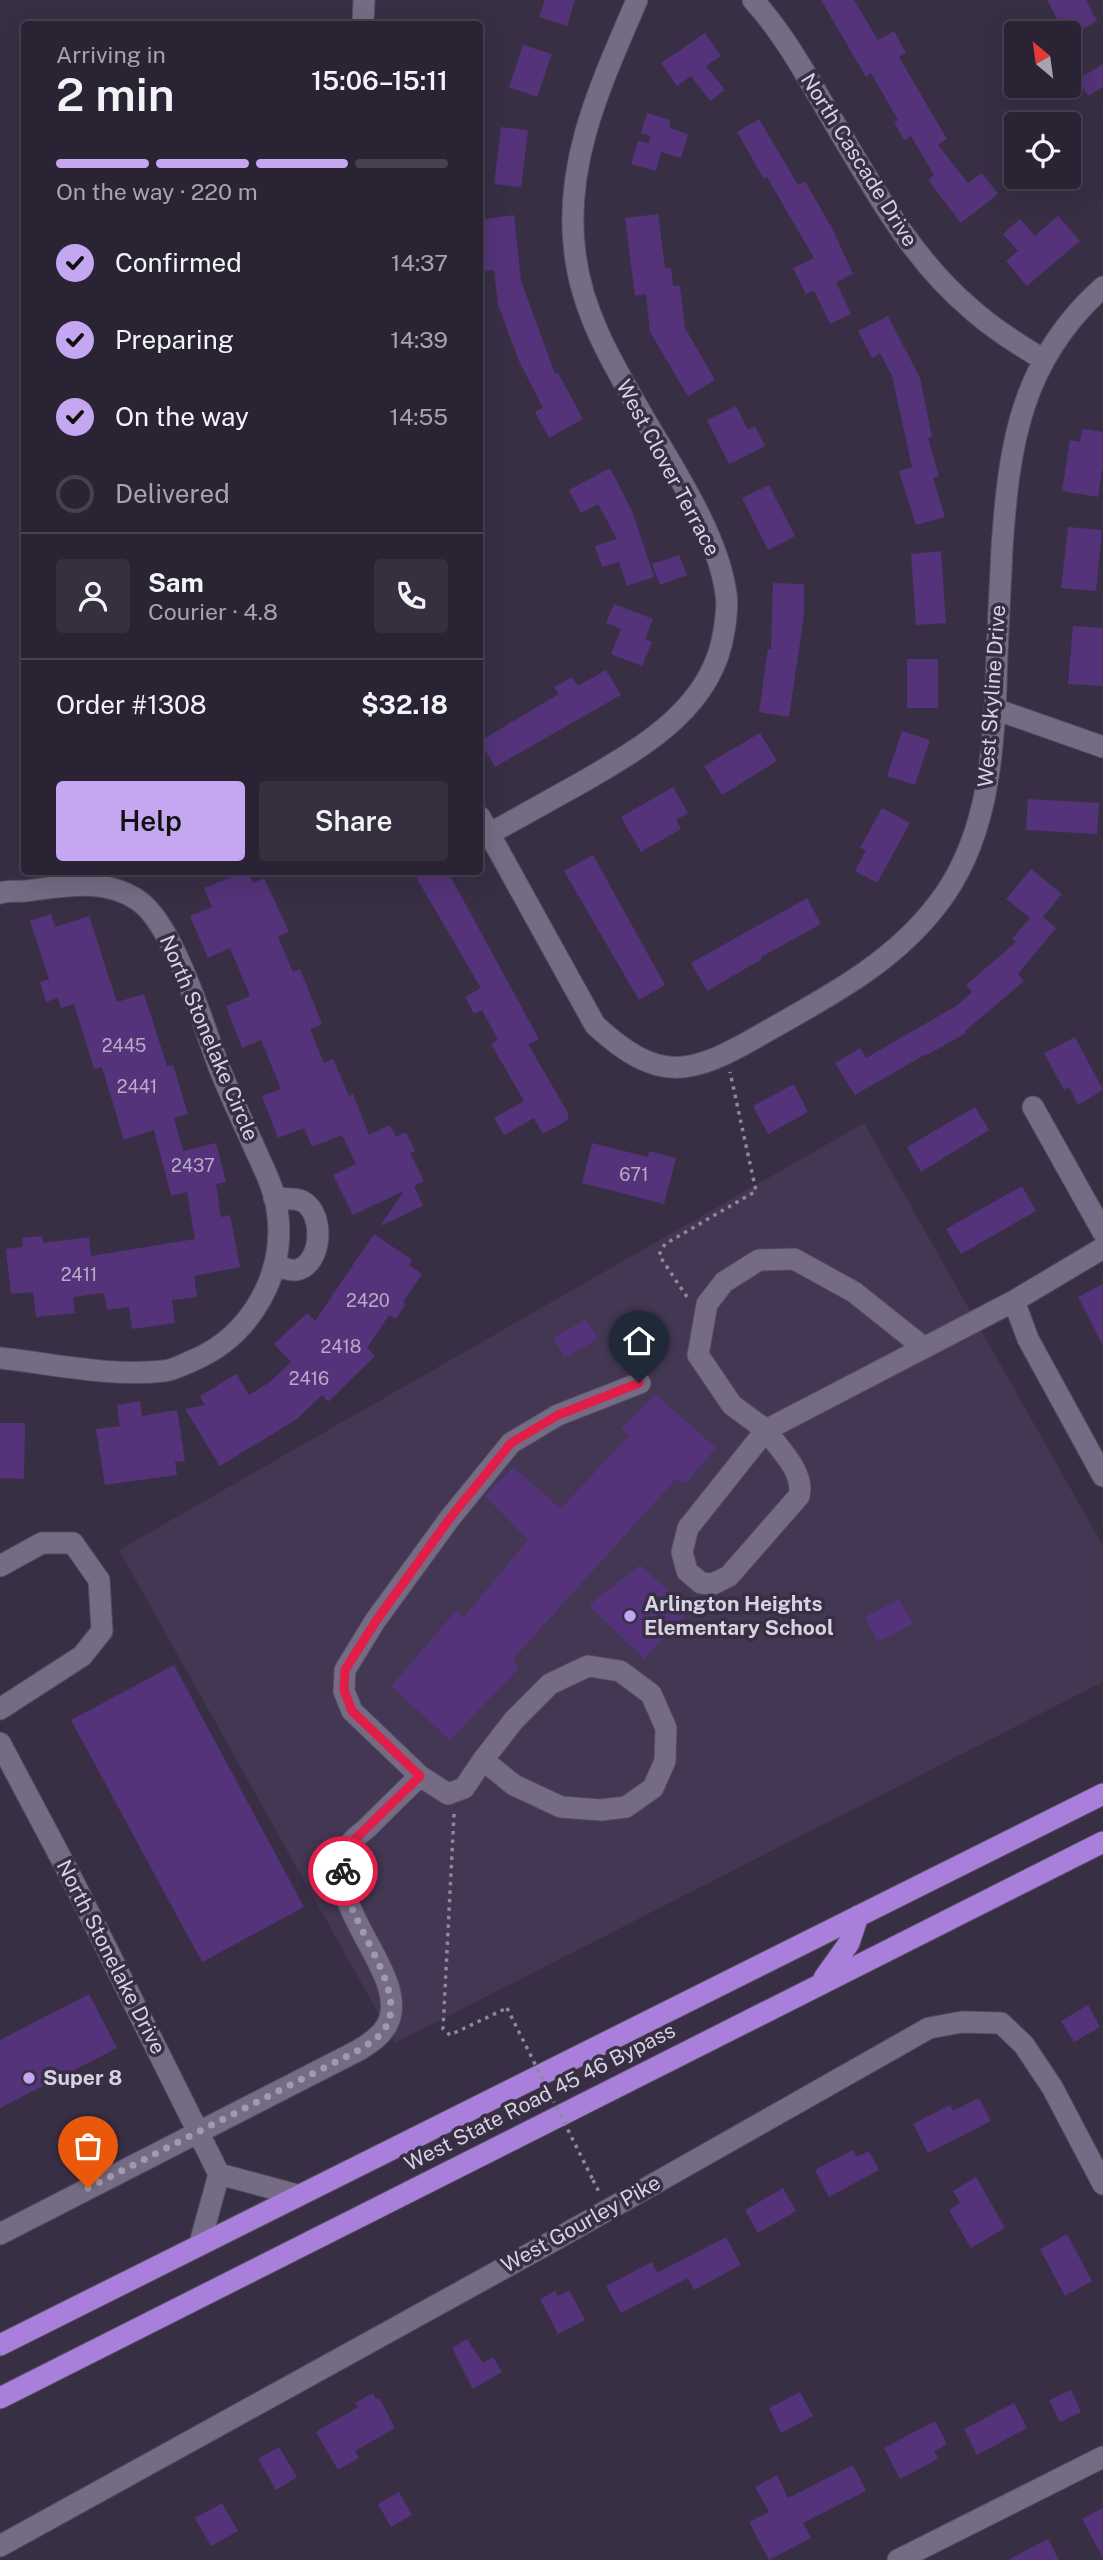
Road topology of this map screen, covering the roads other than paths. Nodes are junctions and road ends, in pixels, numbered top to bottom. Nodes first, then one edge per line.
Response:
1 (364, 0) edge
2 (637, 0) edge
3 (753, 0) edge
4 (363, 21) edge
5 (1103, 287) edge
6 (1044, 360) junction
7 (995, 709) junction
8 (1103, 747) edge
9 (484, 826) edge
10 (0, 893) edge
11 (1033, 1107) dead end
12 (274, 1198) junction
13 (1103, 1232) edge
14 (1103, 1248) edge
15 (274, 1266) junction
16 (1014, 1301) junction
17 (923, 1347) junction
18 (0, 1358) edge
19 (639, 1383) dead end
20 (766, 1430) junction
21 (1103, 1475) edge
22 (0, 1566) edge
23 (0, 1709) edge
24 (0, 1743) edge
25 (483, 1760) junction
26 (420, 1776) junction
27 (1103, 1794) edge
28 (1103, 1842) edge
29 (858, 1916) junction
30 (818, 1984) junction
31 (199, 2130) junction
32 (219, 2174) junction
33 (1103, 2185) edge
34 (297, 2195) junction
35 (0, 2234) edge
36 (200, 2243) junction
37 (0, 2345) edge
38 (0, 2398) edge
39 (1103, 2456) edge
40 (0, 2546) edge
41 (898, 2560) edge

1 - 4 street
2 - 9 street, West Clover Terrace
3 - 6 street, North Cascade Drive
5 - 6 street, West Skyline Drive
6 - 7 street, West Skyline Drive
7 - 8 street
7 - 9 street, West Skyline Drive
10 - 12 street, North Stonelake Circle
11 - 13 street
12 - 15 street, North Stonelake Circle
12 - 15 street
14 - 16 street
15 - 18 street, North Stonelake Circle
16 - 17 street
16 - 21 street
17 - 20 street
17 - 20 street
19 - 26 street
20 - 20 street
22 - 23 street
24 - 31 street, North Stonelake Drive
25 - 25 street
25 - 26 street
26 - 31 street
27 - 29 highway, West State Road 45 46 Bypass
28 - 30 highway, West State Road 45 46 Bypass
29 - 30 highway
29 - 34 highway, West State Road 45 46 Bypass
30 - 38 highway, West State Road 45 46 Bypass
31 - 32 street, North Stonelake Drive
31 - 35 street
32 - 34 street
32 - 36 street
33 - 40 street, West Gourley Pike
34 - 36 highway, West State Road 45 46 Bypass
36 - 37 highway, West State Road 45 46 Bypass
39 - 41 street

